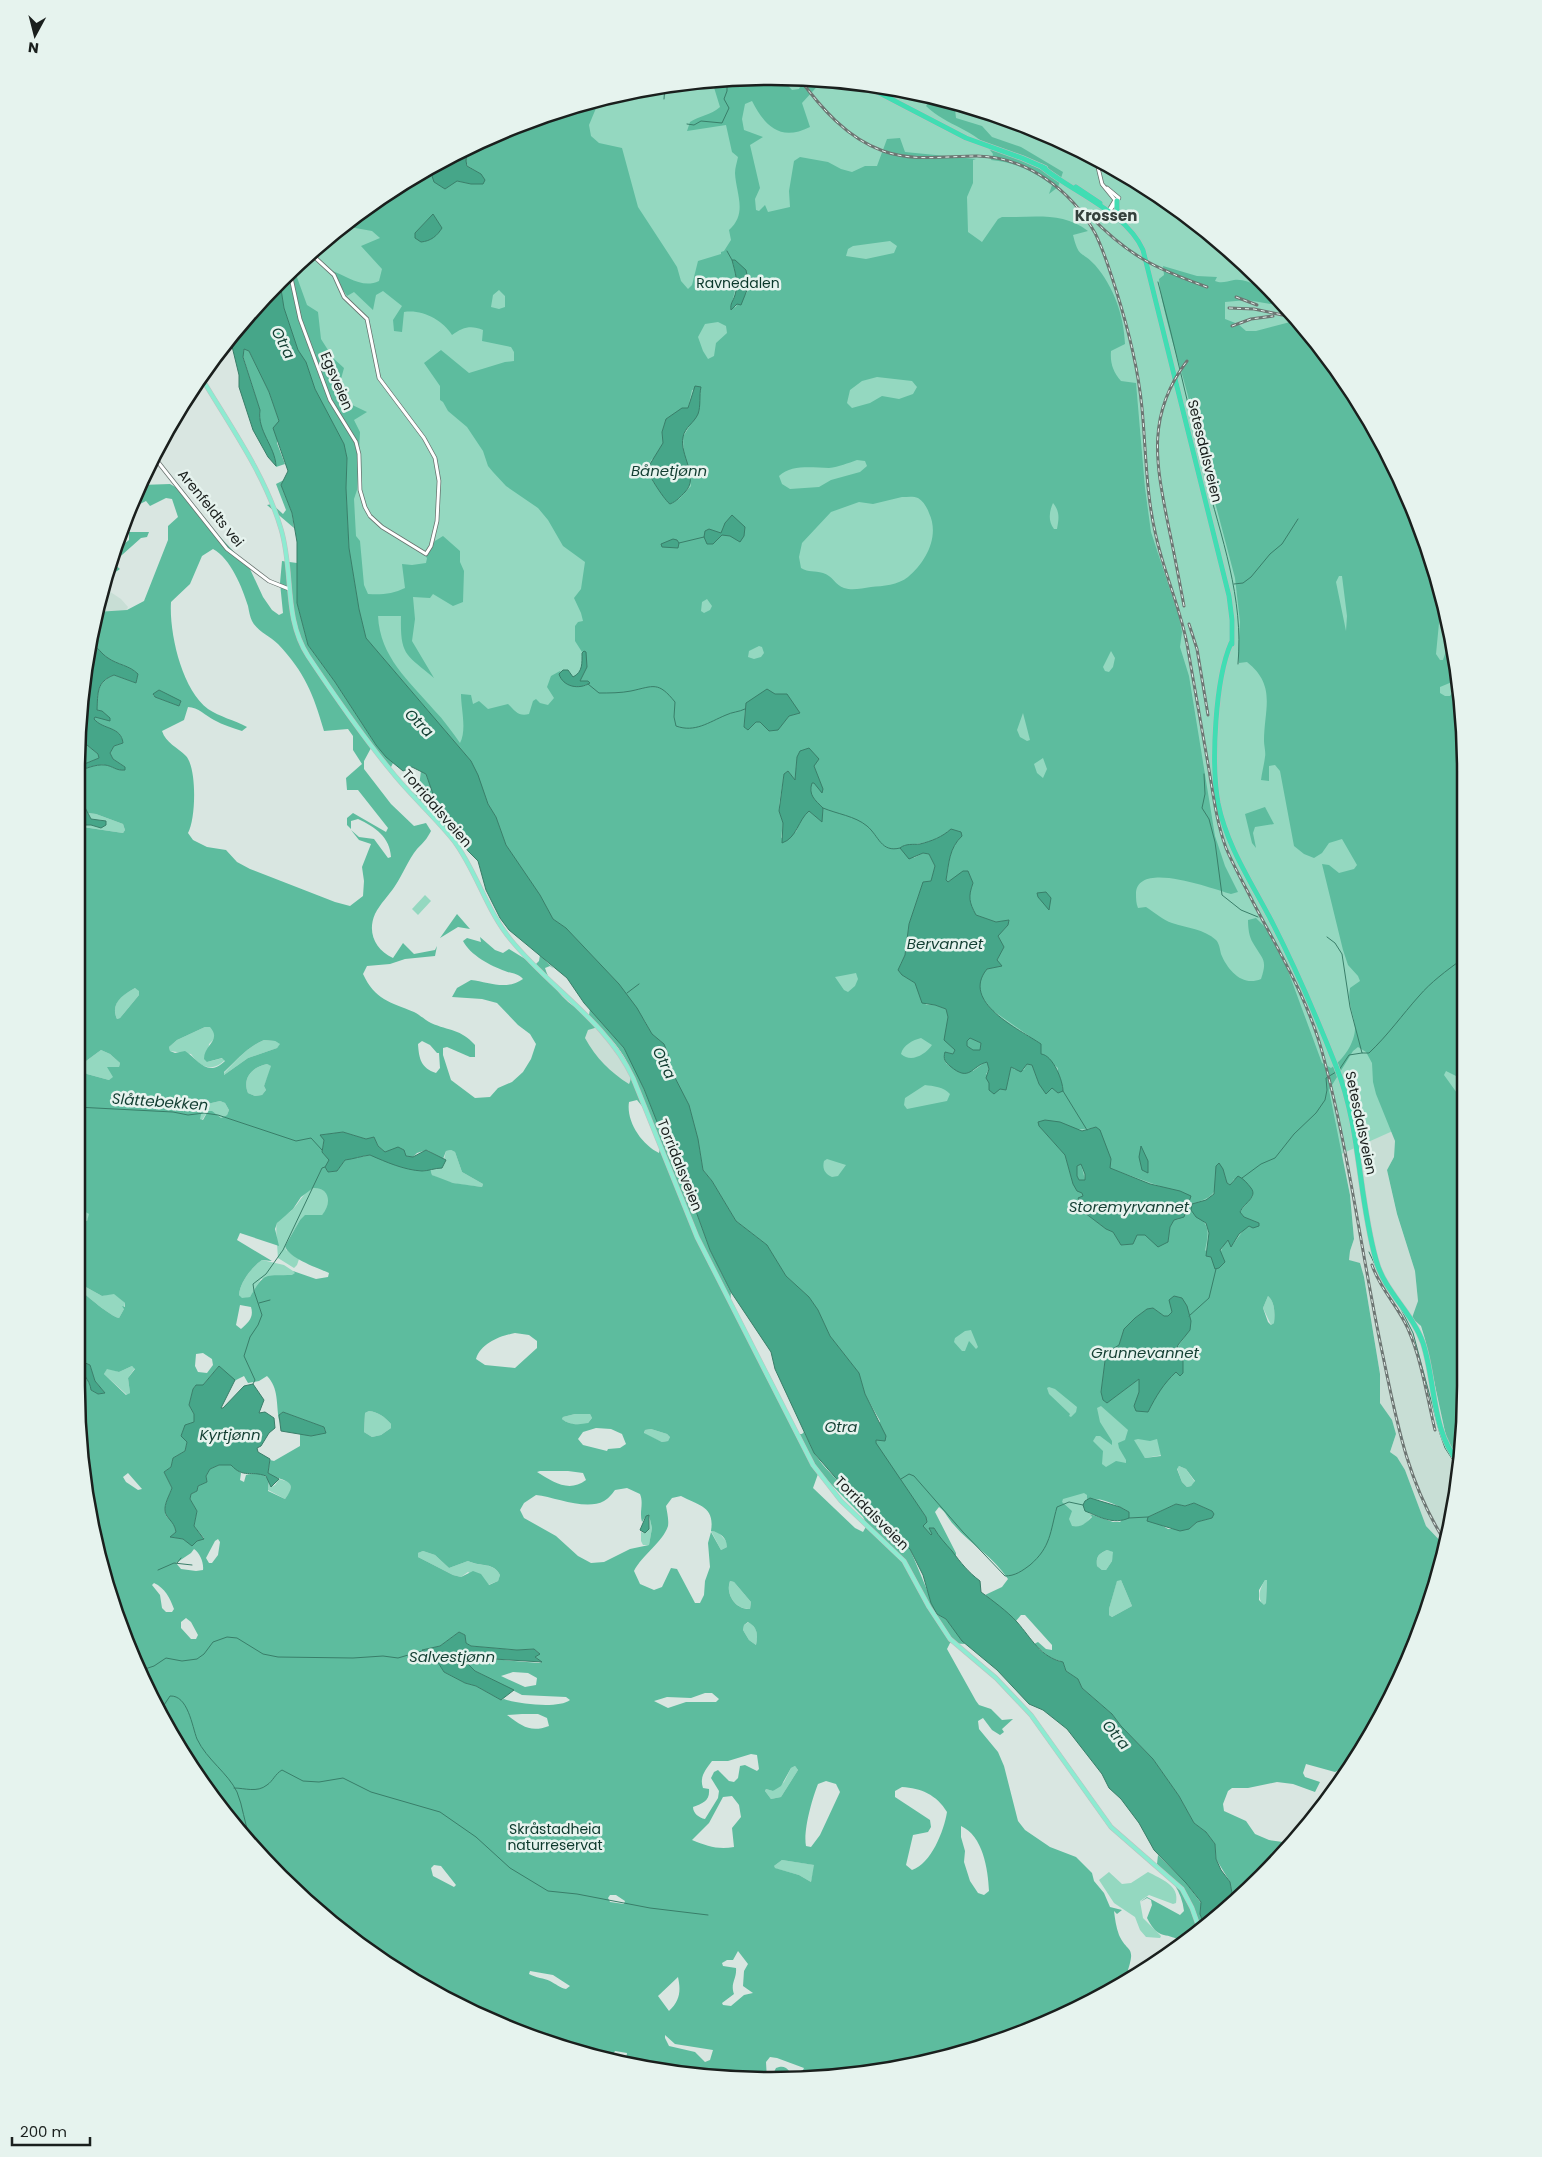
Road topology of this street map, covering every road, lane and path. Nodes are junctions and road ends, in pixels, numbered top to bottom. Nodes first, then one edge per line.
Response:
1 (882, 94) edge
2 (1098, 169) edge
3 (1101, 182) junction
4 (1117, 202) junction
5 (1109, 210) junction
6 (1120, 218) junction
7 (316, 258) edge
8 (1148, 266) junction
9 (292, 281) edge
10 (206, 383) edge
11 (159, 463) edge
12 (289, 587) junction
13 (1453, 1455) edge
14 (1197, 1923) edge

1 - 5 highway, Setesdalsveien
2 - 3 street
3 - 4 street
3 - 5 street
4 - 5 street
4 - 6 highway
5 - 6 highway, Setesdalsveien
5 - 8 highway, Setesdalsveien
6 - 8 highway, Setesdalsveien
7 - 9 street, Egsveien
8 - 13 highway, Setesdalsveien
10 - 12 main road, Torridalsveien
11 - 12 street, Arenfeldts vei
12 - 14 main road, Torridalsveien

